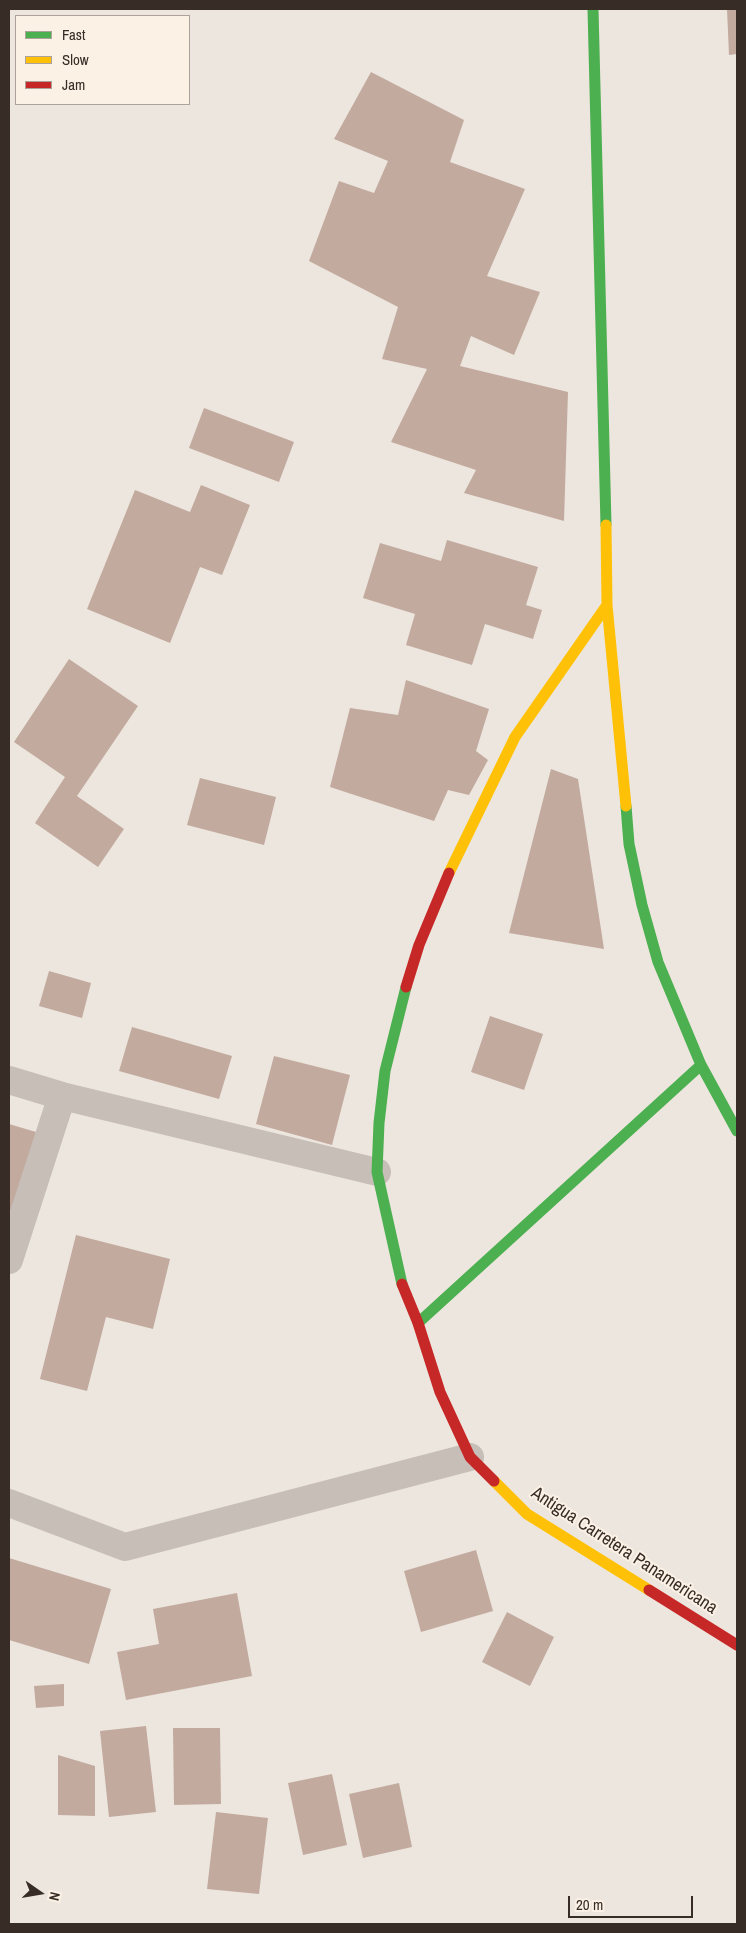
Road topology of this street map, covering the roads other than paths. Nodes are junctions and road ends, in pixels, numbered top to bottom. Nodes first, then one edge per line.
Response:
1 (593, 9) edge
2 (607, 605) junction
3 (701, 1065) junction
4 (9, 1080) edge
5 (62, 1096) junction
6 (737, 1131) edge
7 (377, 1172) junction
8 (9, 1260) edge
9 (418, 1323) junction
10 (470, 1457) junction
11 (9, 1503) edge
12 (737, 1645) edge

1 - 2 street
2 - 3 street
2 - 7 street, Antigua Carretera Panamericana
3 - 6 street
3 - 9 street
4 - 5 street
5 - 7 street
5 - 8 street
7 - 9 street, Antigua Carretera Panamericana
9 - 10 street, Antigua Carretera Panamericana
10 - 11 street
10 - 12 street, Antigua Carretera Panamericana

